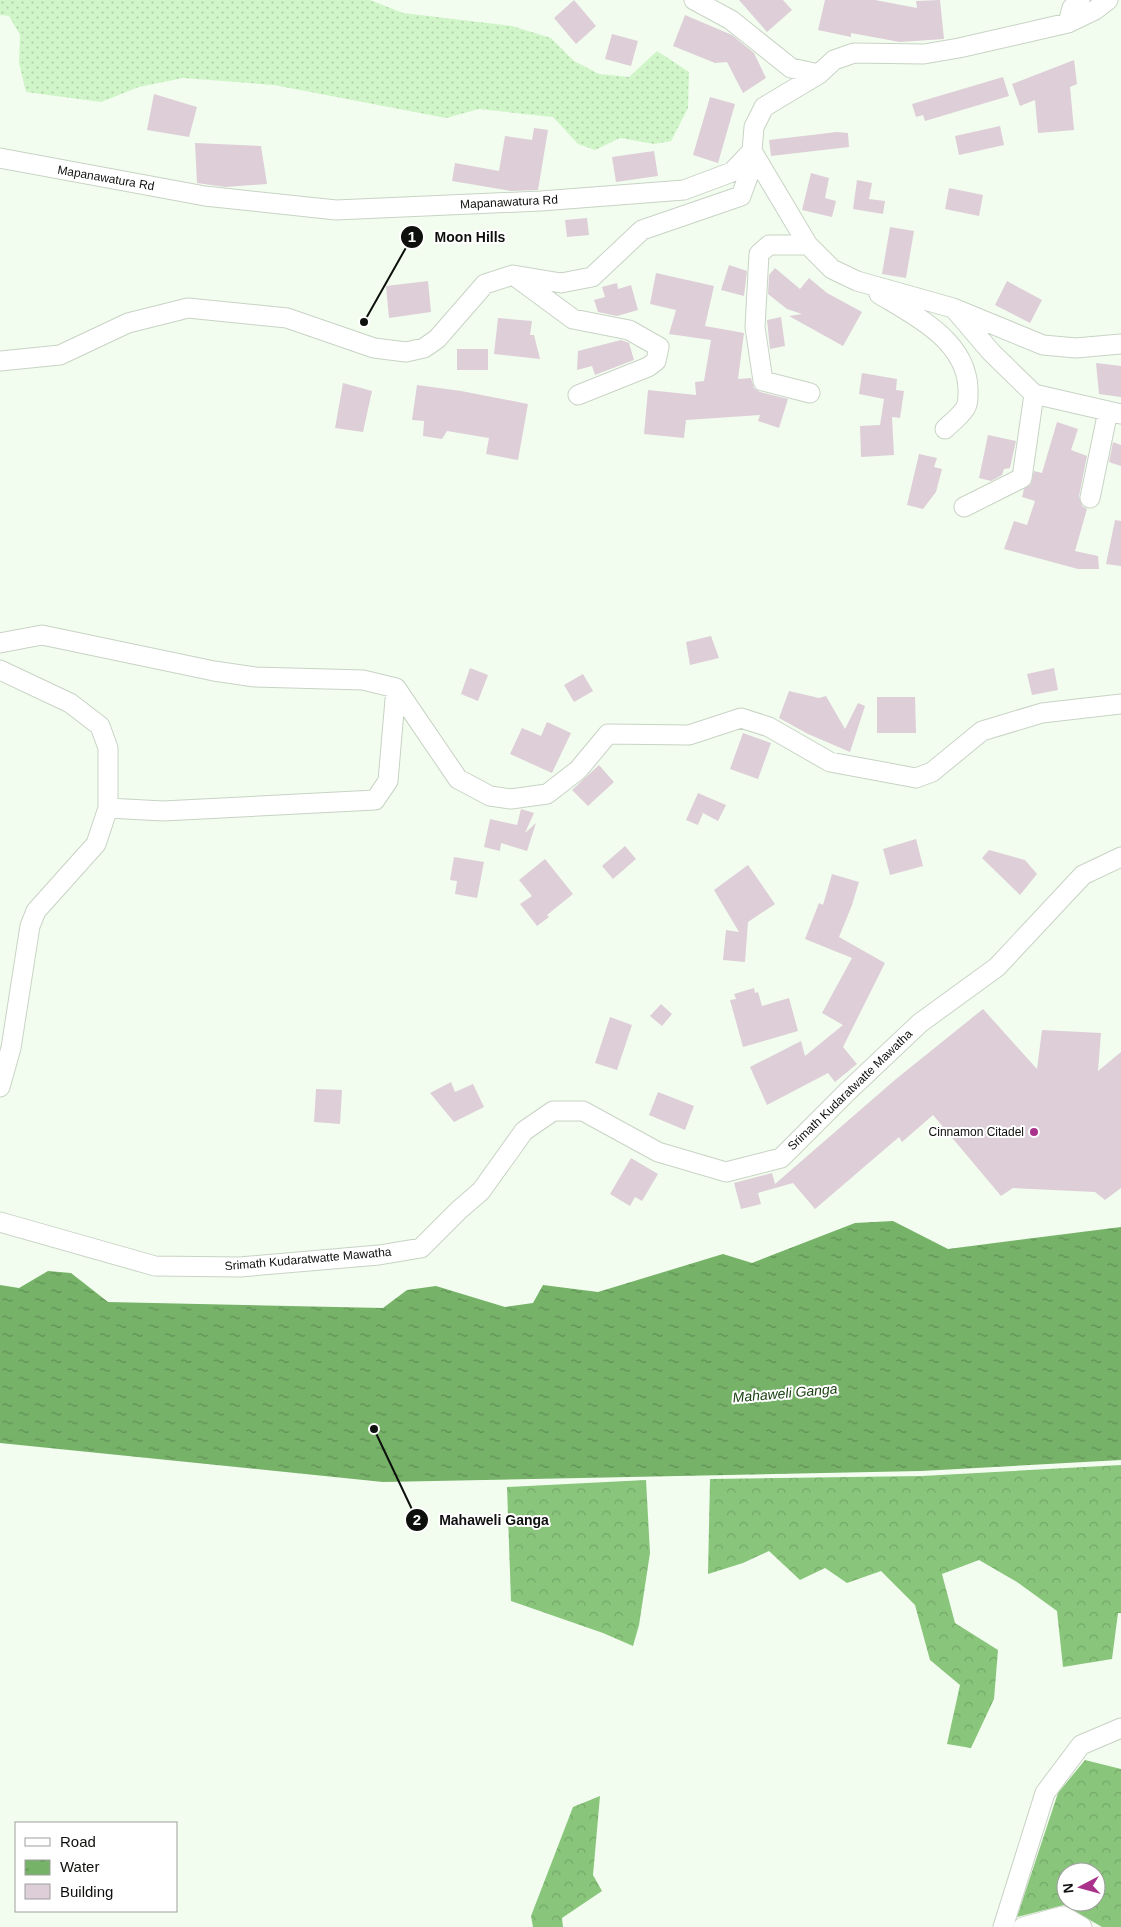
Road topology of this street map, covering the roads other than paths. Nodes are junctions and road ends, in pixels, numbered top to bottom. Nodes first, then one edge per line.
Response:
1 (694, 0) edge
2 (1080, 0) edge
3 (1108, 0) edge
4 (1068, 23) junction
5 (819, 74) junction
6 (752, 151) junction
7 (0, 158) edge
8 (808, 245) junction
9 (513, 275) junction
10 (857, 281) junction
11 (953, 308) junction
12 (1121, 344) edge
13 (0, 361) edge
14 (810, 393) dead end
15 (1034, 394) junction
16 (578, 395) dead end
17 (1115, 412) edge
18 (945, 429) dead end
19 (1090, 498) dead end
20 (964, 507) dead end
21 (0, 643) edge
22 (0, 670) edge
23 (396, 688) junction
24 (1121, 704) edge
25 (108, 808) junction
26 (1121, 857) edge
27 (0, 1087) edge
28 (0, 1222) edge
29 (1121, 1728) edge
30 (1003, 1927) edge
31 (1023, 1927) edge
32 (1082, 1927) edge

1 - 5 street
2 - 4 street
3 - 4 street
4 - 5 street
5 - 6 street
6 - 7 street, Mapanawatura Rd
6 - 8 street
6 - 9 street
8 - 10 street
8 - 14 street
9 - 13 street
9 - 16 street
10 - 11 street
10 - 18 street
11 - 12 street
11 - 15 street
15 - 17 street
15 - 20 street
17 - 19 street
21 - 23 street
22 - 25 street
23 - 24 street
23 - 25 street
25 - 27 street
26 - 28 street, Srimath Kudaratwatte Mawatha
29 - 30 street
31 - 32 street

